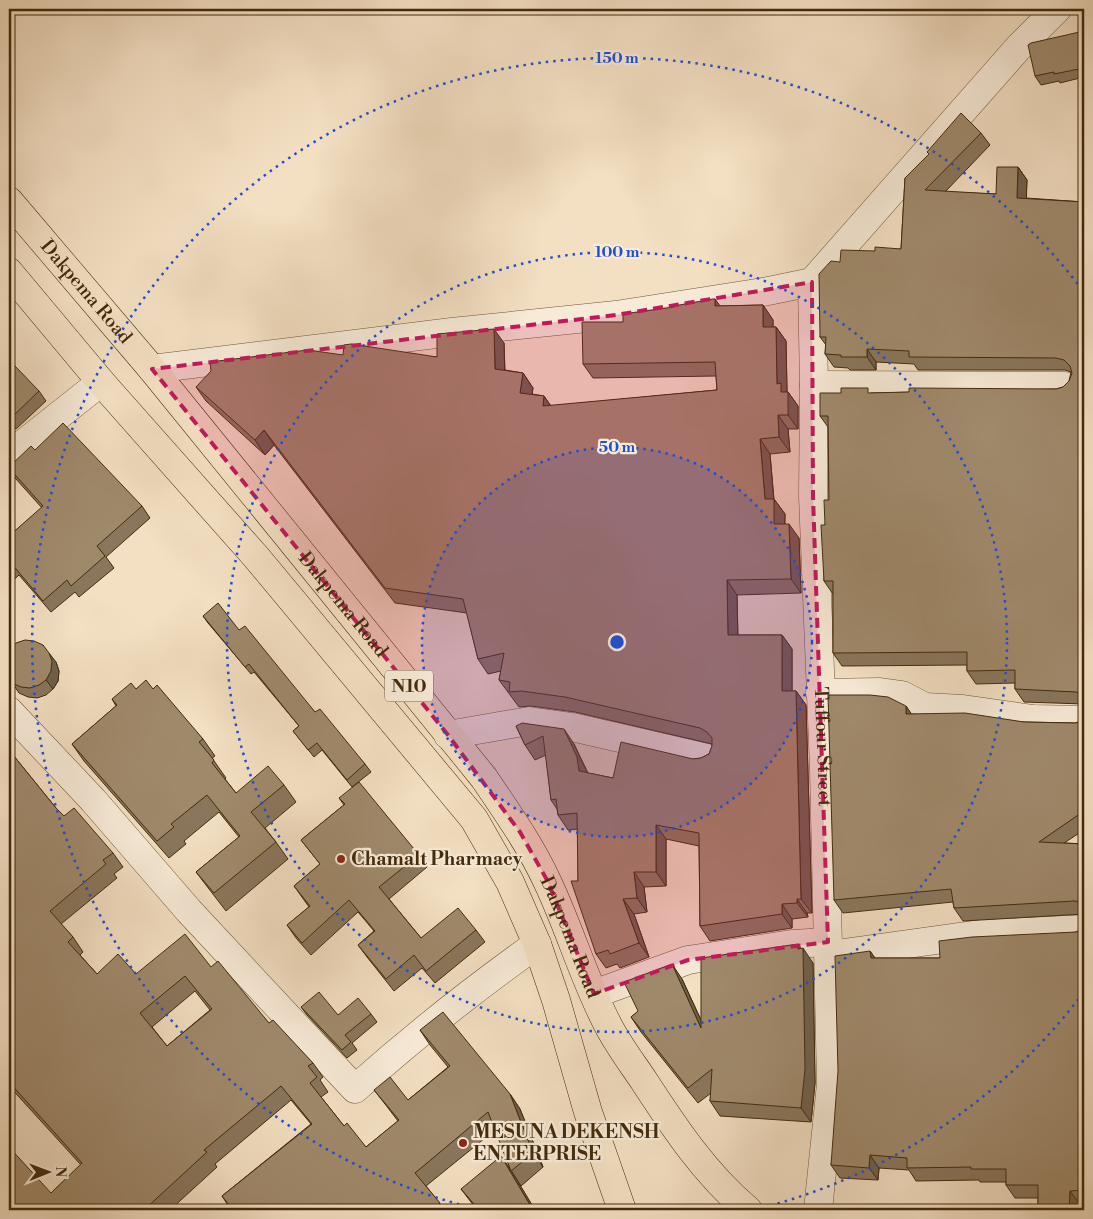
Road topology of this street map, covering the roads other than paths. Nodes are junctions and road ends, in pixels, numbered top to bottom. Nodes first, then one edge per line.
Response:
1 (1057, 9) edge
2 (9, 201) edge
3 (9, 272) edge
4 (812, 282) junction
5 (152, 369) junction
6 (101, 382) junction
7 (814, 385) junction
8 (1065, 386) edge
9 (9, 455) edge
10 (820, 693) junction
11 (1084, 720) edge
12 (13, 723) edge
13 (448, 735) junction
14 (707, 758) edge
15 (1084, 929) edge
16 (538, 944) junction
17 (828, 949) junction
18 (594, 994) junction
19 (622, 1210) edge
20 (748, 1210) edge
21 (818, 1210) edge

1 - 4 street
2 - 5 highway, Dakpema Road / N10
3 - 6 highway, Dakpema Road / N10
4 - 5 street
4 - 7 street, Tuffour Street
5 - 13 highway, Dakpema Road / N10
6 - 9 street
6 - 16 highway, Dakpema Road / N10
7 - 8 street
7 - 10 street, Tuffour Street
10 - 11 street
10 - 17 street, Tuffour Street
12 - 16 street
13 - 14 street
13 - 18 highway, Dakpema Road / N10
15 - 17 street
16 - 19 highway, Dakpema Road / N10
17 - 18 street
17 - 21 street, Tuffour Street
18 - 20 highway, Dakpema Road / N10

